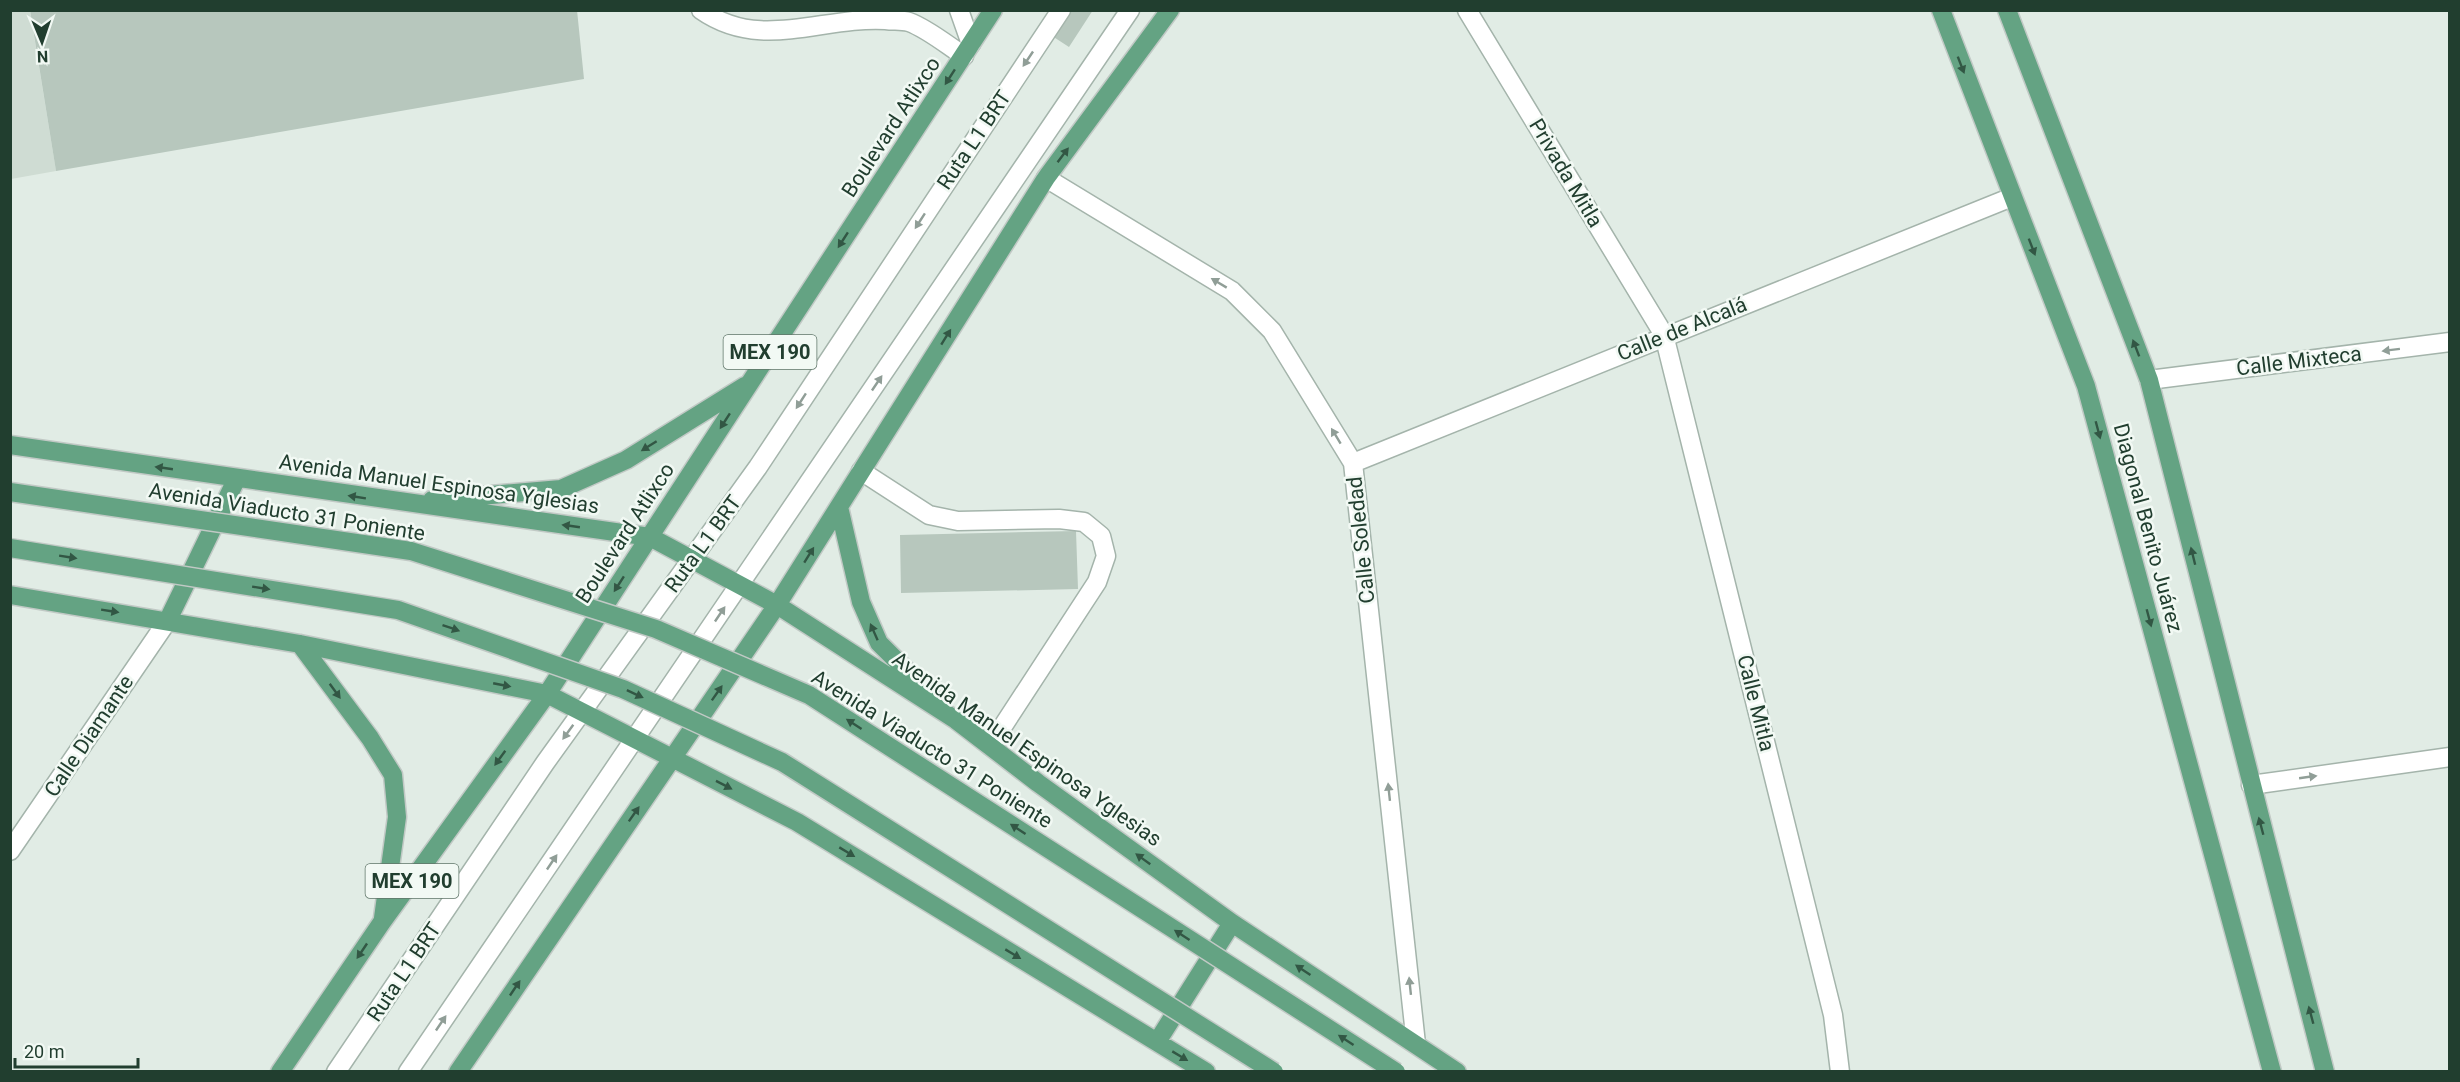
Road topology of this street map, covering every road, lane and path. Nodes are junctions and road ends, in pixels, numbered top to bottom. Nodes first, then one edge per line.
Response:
1 (701, 10) edge
2 (959, 10) edge
3 (993, 10) edge
4 (1061, 10) edge
5 (1130, 10) edge
6 (1170, 10) edge
7 (1467, 10) edge
8 (1941, 10) edge
9 (2007, 10) edge
10 (968, 50) junction
11 (1046, 178) junction
12 (2012, 197) junction
13 (1664, 335) junction
14 (2450, 342) edge
15 (2149, 380) junction
16 (752, 381) junction
17 (10, 445) edge
18 (1353, 463) junction
19 (861, 471) junction
20 (237, 478) junction
21 (10, 492) edge
22 (396, 502) junction
23 (839, 507) junction
24 (650, 537) junction
25 (10, 548) edge
26 (691, 559) junction
27 (739, 585) junction
28 (10, 595) edge
29 (777, 604) junction
30 (168, 620) junction
31 (300, 644) junction
32 (547, 694) junction
33 (582, 712) junction
34 (956, 720) junction
35 (636, 740) junction
36 (990, 746) junction
37 (2450, 757) edge
38 (672, 758) junction
39 (2251, 785) junction
40 (10, 851) edge
41 (382, 922) junction
42 (1232, 922) junction
43 (1157, 1042) junction
44 (1416, 1044) junction
45 (280, 1071) edge
46 (336, 1071) edge
47 (408, 1071) edge
48 (458, 1071) edge
49 (1206, 1071) edge
50 (1274, 1071) edge
51 (1396, 1071) edge
52 (1457, 1071) edge
53 (1840, 1071) edge
54 (2272, 1071) edge
55 (2325, 1071) edge

1 - 10 street
2 - 10 street
3 - 10 main road, Boulevard Atlixco / MEX 190
4 -> 26 street, Ruta L1 BRT
27 -> 5 street
11 -> 6 main road
7 - 13 street, Privada Mitla
8 -> 12 main road, Diagonal Benito Juárez
15 -> 9 main road, Diagonal Benito Juárez
10 -> 16 main road, Boulevard Atlixco / MEX 190
18 -> 11 street, Calle Soledad
19 -> 11 main road
12 - 13 street, Calle de Alcalá
12 -> 54 main road, Diagonal Benito Juárez
13 - 18 street, Calle de Alcalá
13 - 53 street, Calle Mitla
14 -> 15 street, Calle Mixteca
39 -> 15 main road, Diagonal Benito Juárez
16 -> 22 main road
16 -> 24 main road, Boulevard Atlixco / MEX 190
20 -> 17 main road, Avenida Manuel Espinosa Yglesias
44 -> 18 street, Calle Soledad
19 - 23 main road
19 - 36 street
22 -> 20 main road, Avenida Manuel Espinosa Yglesias
20 - 30 main road
51 -> 21 main road, Avenida Viaducto 31 Poniente, bridge
24 -> 22 main road, Avenida Manuel Espinosa Yglesias
29 -> 23 main road
34 -> 23 main road
24 - 26 main road, Avenida Manuel Espinosa Yglesias
24 -> 32 main road, Boulevard Atlixco / MEX 190
25 -> 50 main road, bridge
26 - 27 main road, Avenida Manuel Espinosa Yglesias
26 - 33 street, Ruta L1 BRT
27 - 29 main road, Avenida Manuel Espinosa Yglesias
35 -> 27 street
28 -> 30 main road
29 - 34 main road, Avenida Manuel Espinosa Yglesias
38 -> 29 main road
30 - 31 main road
30 - 40 street, Calle Diamante
31 -> 32 main road
31 -> 41 main road
32 - 33 main road
32 -> 41 main road, Boulevard Atlixco / MEX 190
33 - 35 main road
33 -> 46 street, Ruta L1 BRT
34 - 36 main road, Avenida Manuel Espinosa Yglesias
35 - 38 main road
47 -> 35 street
42 -> 36 main road, Avenida Manuel Espinosa Yglesias
39 -> 37 street
38 -> 43 main road
48 -> 38 main road
55 -> 39 main road, Diagonal Benito Juárez
41 -> 45 main road, Boulevard Atlixco / MEX 190
42 - 43 main road
44 -> 42 main road, Avenida Manuel Espinosa Yglesias
43 -> 49 main road
44 - 52 main road, Avenida Manuel Espinosa Yglesias

